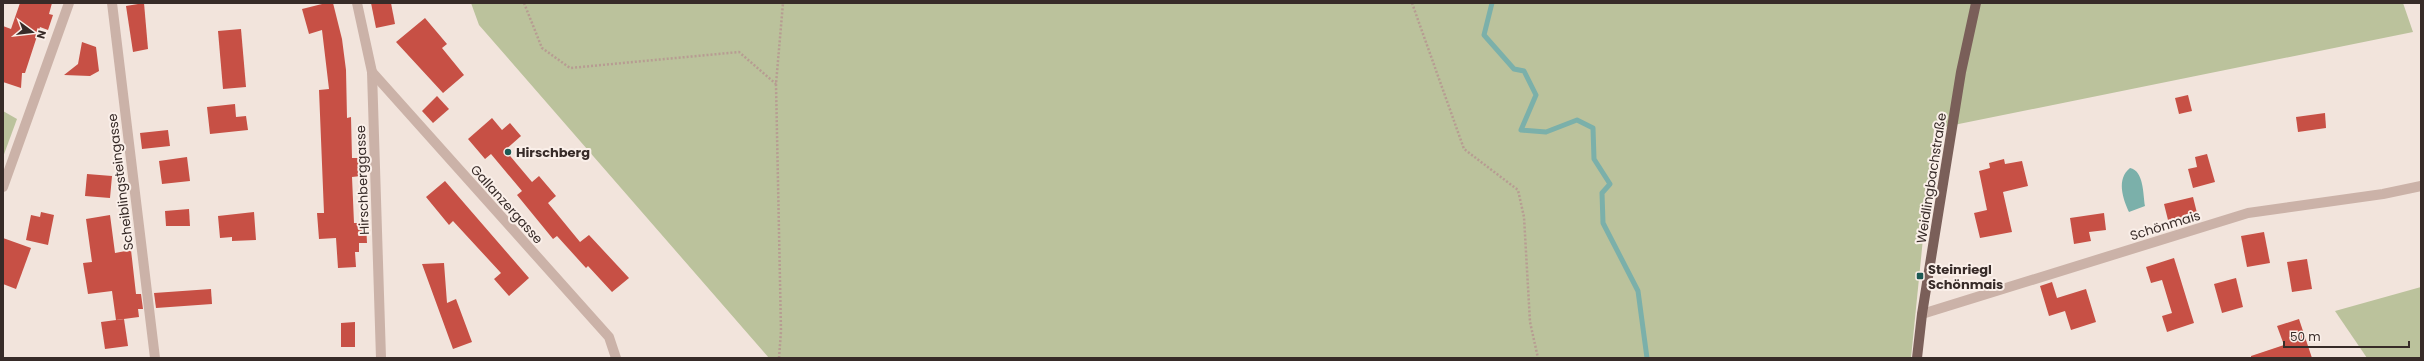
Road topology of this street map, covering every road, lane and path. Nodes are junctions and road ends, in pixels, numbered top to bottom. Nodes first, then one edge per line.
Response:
1 (69, 3) edge
2 (112, 3) edge
3 (357, 3) edge
4 (524, 3) edge
5 (783, 3) edge
6 (1412, 3) edge
7 (1976, 3) edge
8 (372, 72) junction
9 (776, 84) junction
10 (2421, 186) edge
11 (3, 187) edge
12 (1922, 314) junction
13 (155, 358) edge
14 (381, 358) edge
15 (616, 358) edge
16 (780, 358) edge
17 (1538, 358) edge
18 (1917, 358) edge

1 - 11 street
2 - 13 street, Scheiblingsteingasse
3 - 8 street, Hirschberggasse
4 - 9 path
5 - 9 path
6 - 17 path
7 - 12 main road, Weidlingbachstraße
8 - 14 street, Hirschberggasse
8 - 15 street, Gallanzergasse
9 - 16 path
10 - 12 street, Schönmais
12 - 18 main road, Weidlingbachstraße

